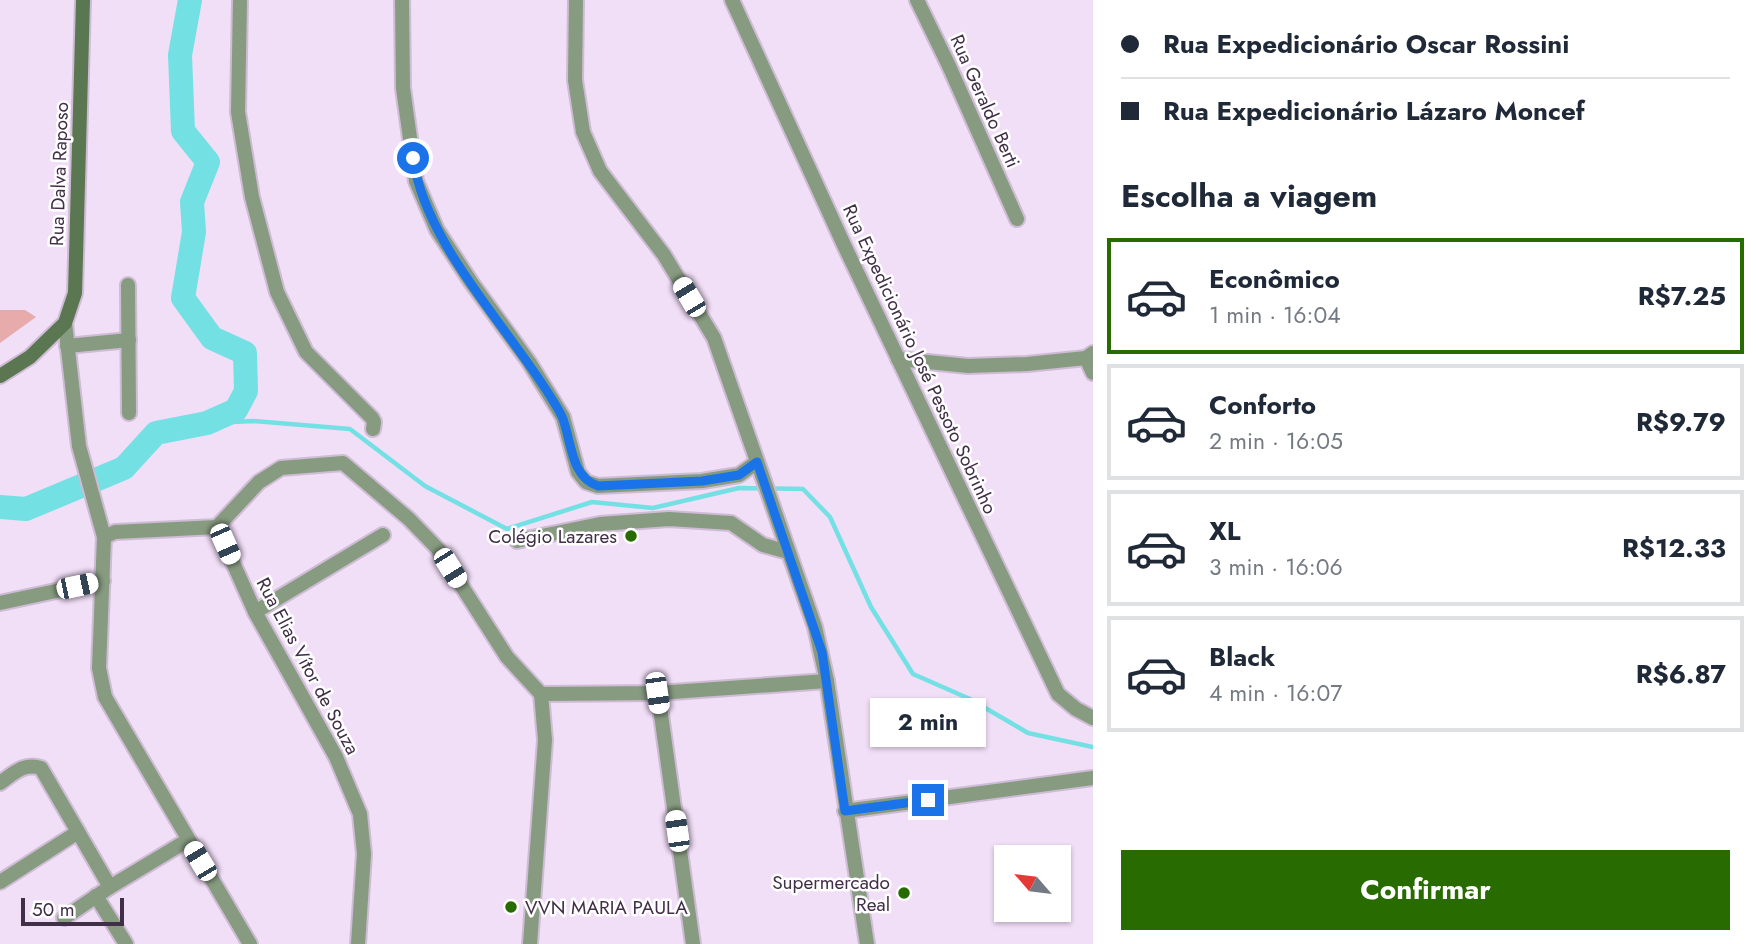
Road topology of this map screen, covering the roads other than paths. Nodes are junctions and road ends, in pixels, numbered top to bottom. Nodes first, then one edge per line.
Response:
1 (83, 0) edge
2 (240, 0) edge
3 (402, 0) edge
4 (576, 0) edge
5 (732, 0) edge
6 (916, 0) edge
7 (1017, 219) dead end
8 (128, 285) dead end
9 (65, 323) junction
10 (129, 340) junction
11 (67, 346) junction
12 (1089, 356) edge
13 (898, 359) junction
14 (1093, 373) edge
15 (0, 376) edge
16 (129, 412) dead end
17 (373, 429) dead end
18 (758, 465) junction
19 (217, 527) junction
20 (383, 536) dead end
21 (104, 537) junction
22 (517, 541) dead end
23 (788, 552) junction
24 (103, 581) junction
25 (0, 603) edge
26 (255, 612) junction
27 (827, 681) junction
28 (657, 693) junction
29 (541, 694) junction
30 (1093, 718) edge
31 (1093, 778) edge
32 (0, 783) edge
33 (845, 811) junction
34 (78, 832) junction
35 (188, 840) junction
36 (0, 882) edge
37 (110, 887) junction
38 (96, 896) junction
39 (64, 918) dead end
40 (125, 944) edge
41 (250, 944) edge
42 (358, 944) edge
43 (530, 944) edge
44 (693, 944) edge
45 (867, 944) edge

1 - 9 street, Rua Dalva Raposo
2 - 17 street
3 - 18 street
4 - 18 street
5 - 13 street, Rua Expedicionário José Pessoto Sobrinho
6 - 7 street, Rua Geraldo Berti
8 - 10 street
9 - 11 street, Rua Dalva Raposo
9 - 15 street
10 - 11 street
10 - 16 street
11 - 21 street, Rua Dalva Raposo
12 - 13 street
12 - 14 street
13 - 30 street, Rua Expedicionário José Pessoto Sobrinho
18 - 23 street
19 - 21 street
19 - 26 street, Rua Elias Vítor de Souza
19 - 29 street
20 - 26 street
21 - 24 street
22 - 23 street
23 - 27 street
24 - 25 street
24 - 35 street
26 - 42 street, Rua Elias Vítor de Souza
27 - 28 street
27 - 33 street
28 - 29 street
28 - 44 street
29 - 43 street
31 - 33 street
32 - 34 street
33 - 45 street
34 - 36 street
34 - 37 street
35 - 37 street
35 - 41 street
37 - 38 street
38 - 39 street
38 - 40 street

